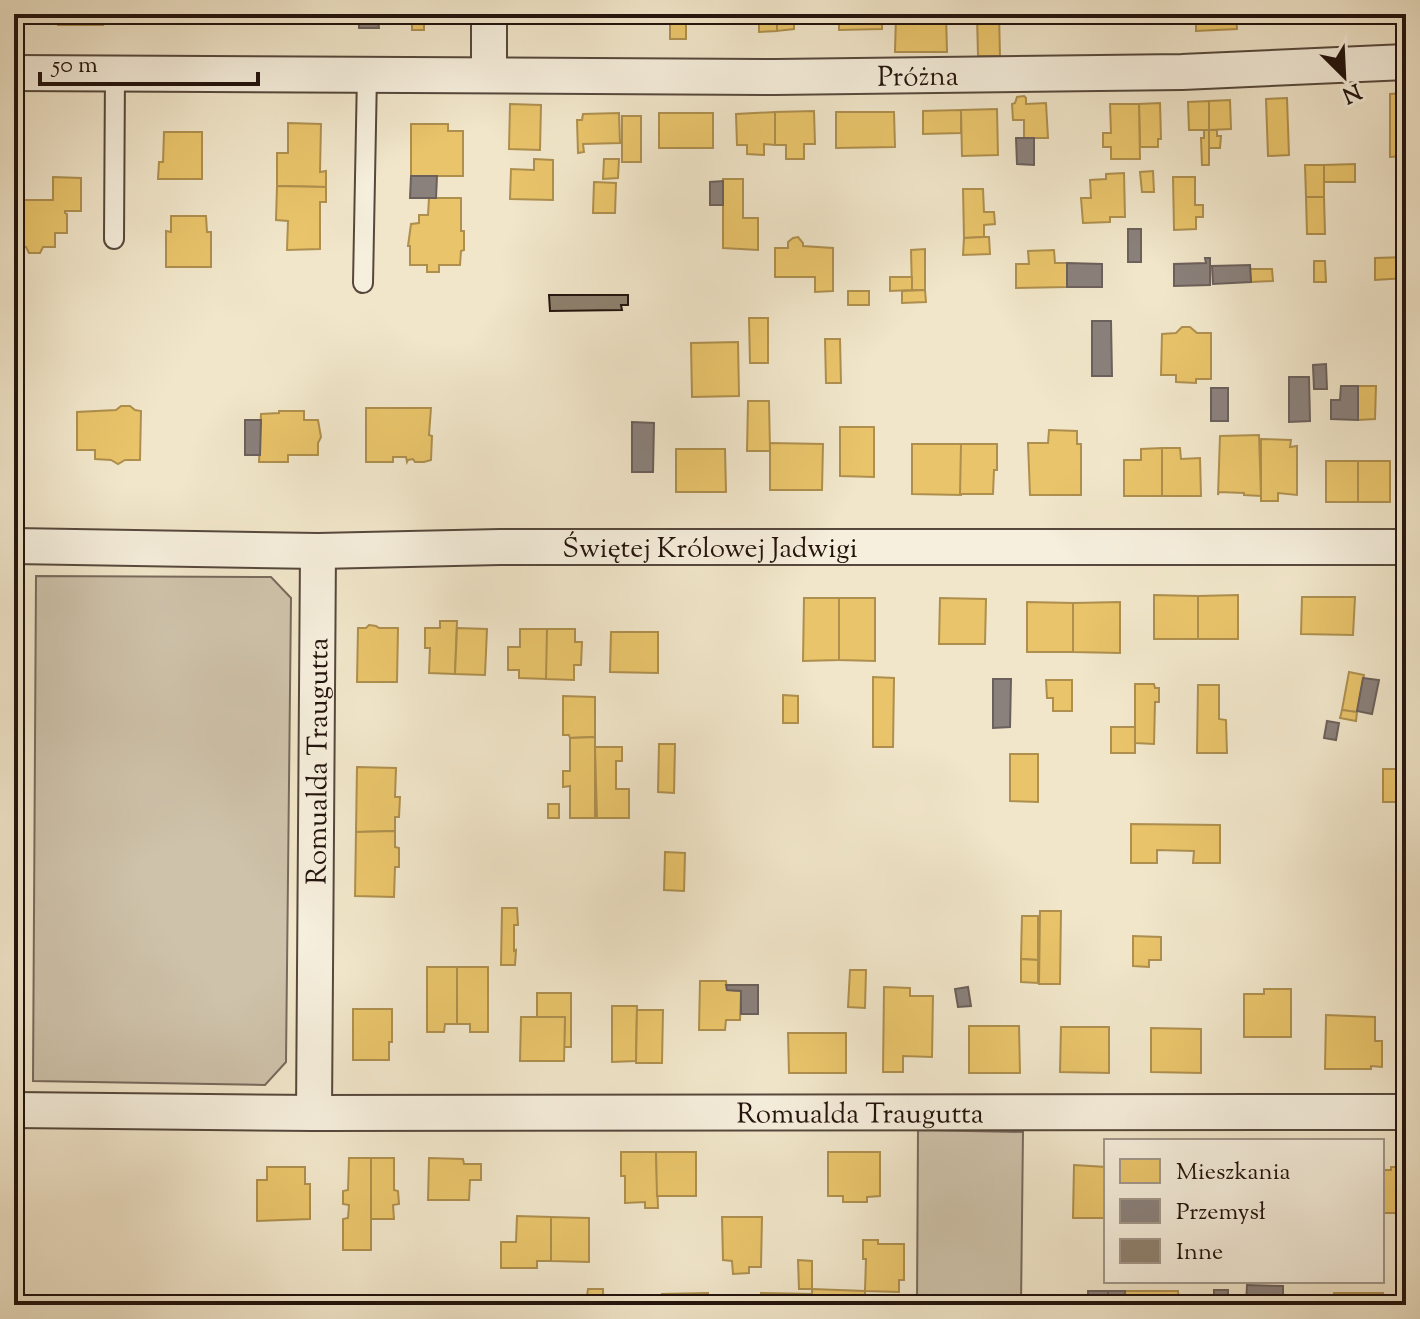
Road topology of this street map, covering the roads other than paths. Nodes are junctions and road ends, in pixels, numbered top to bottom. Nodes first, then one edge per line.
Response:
1 (489, 14) edge
2 (1406, 62) edge
3 (14, 73) edge
4 (115, 73) junction
5 (367, 74) junction
6 (489, 75) junction
7 (114, 239) dead end
8 (363, 283) dead end
9 (14, 546) edge
10 (1406, 547) edge
11 (318, 551) junction
12 (14, 1110) edge
13 (1406, 1112) edge
14 (314, 1113) junction

1 - 6 street
2 - 6 street, Próżna
3 - 4 street, Próżna
4 - 5 street, Próżna
4 - 7 lane
5 - 6 street, Próżna
5 - 8 lane
9 - 11 street, Świętej Królowej Jadwigi
10 - 11 street, Świętej Królowej Jadwigi
11 - 14 street, Romualda Traugutta
12 - 14 street, Romualda Traugutta
13 - 14 street, Romualda Traugutta

